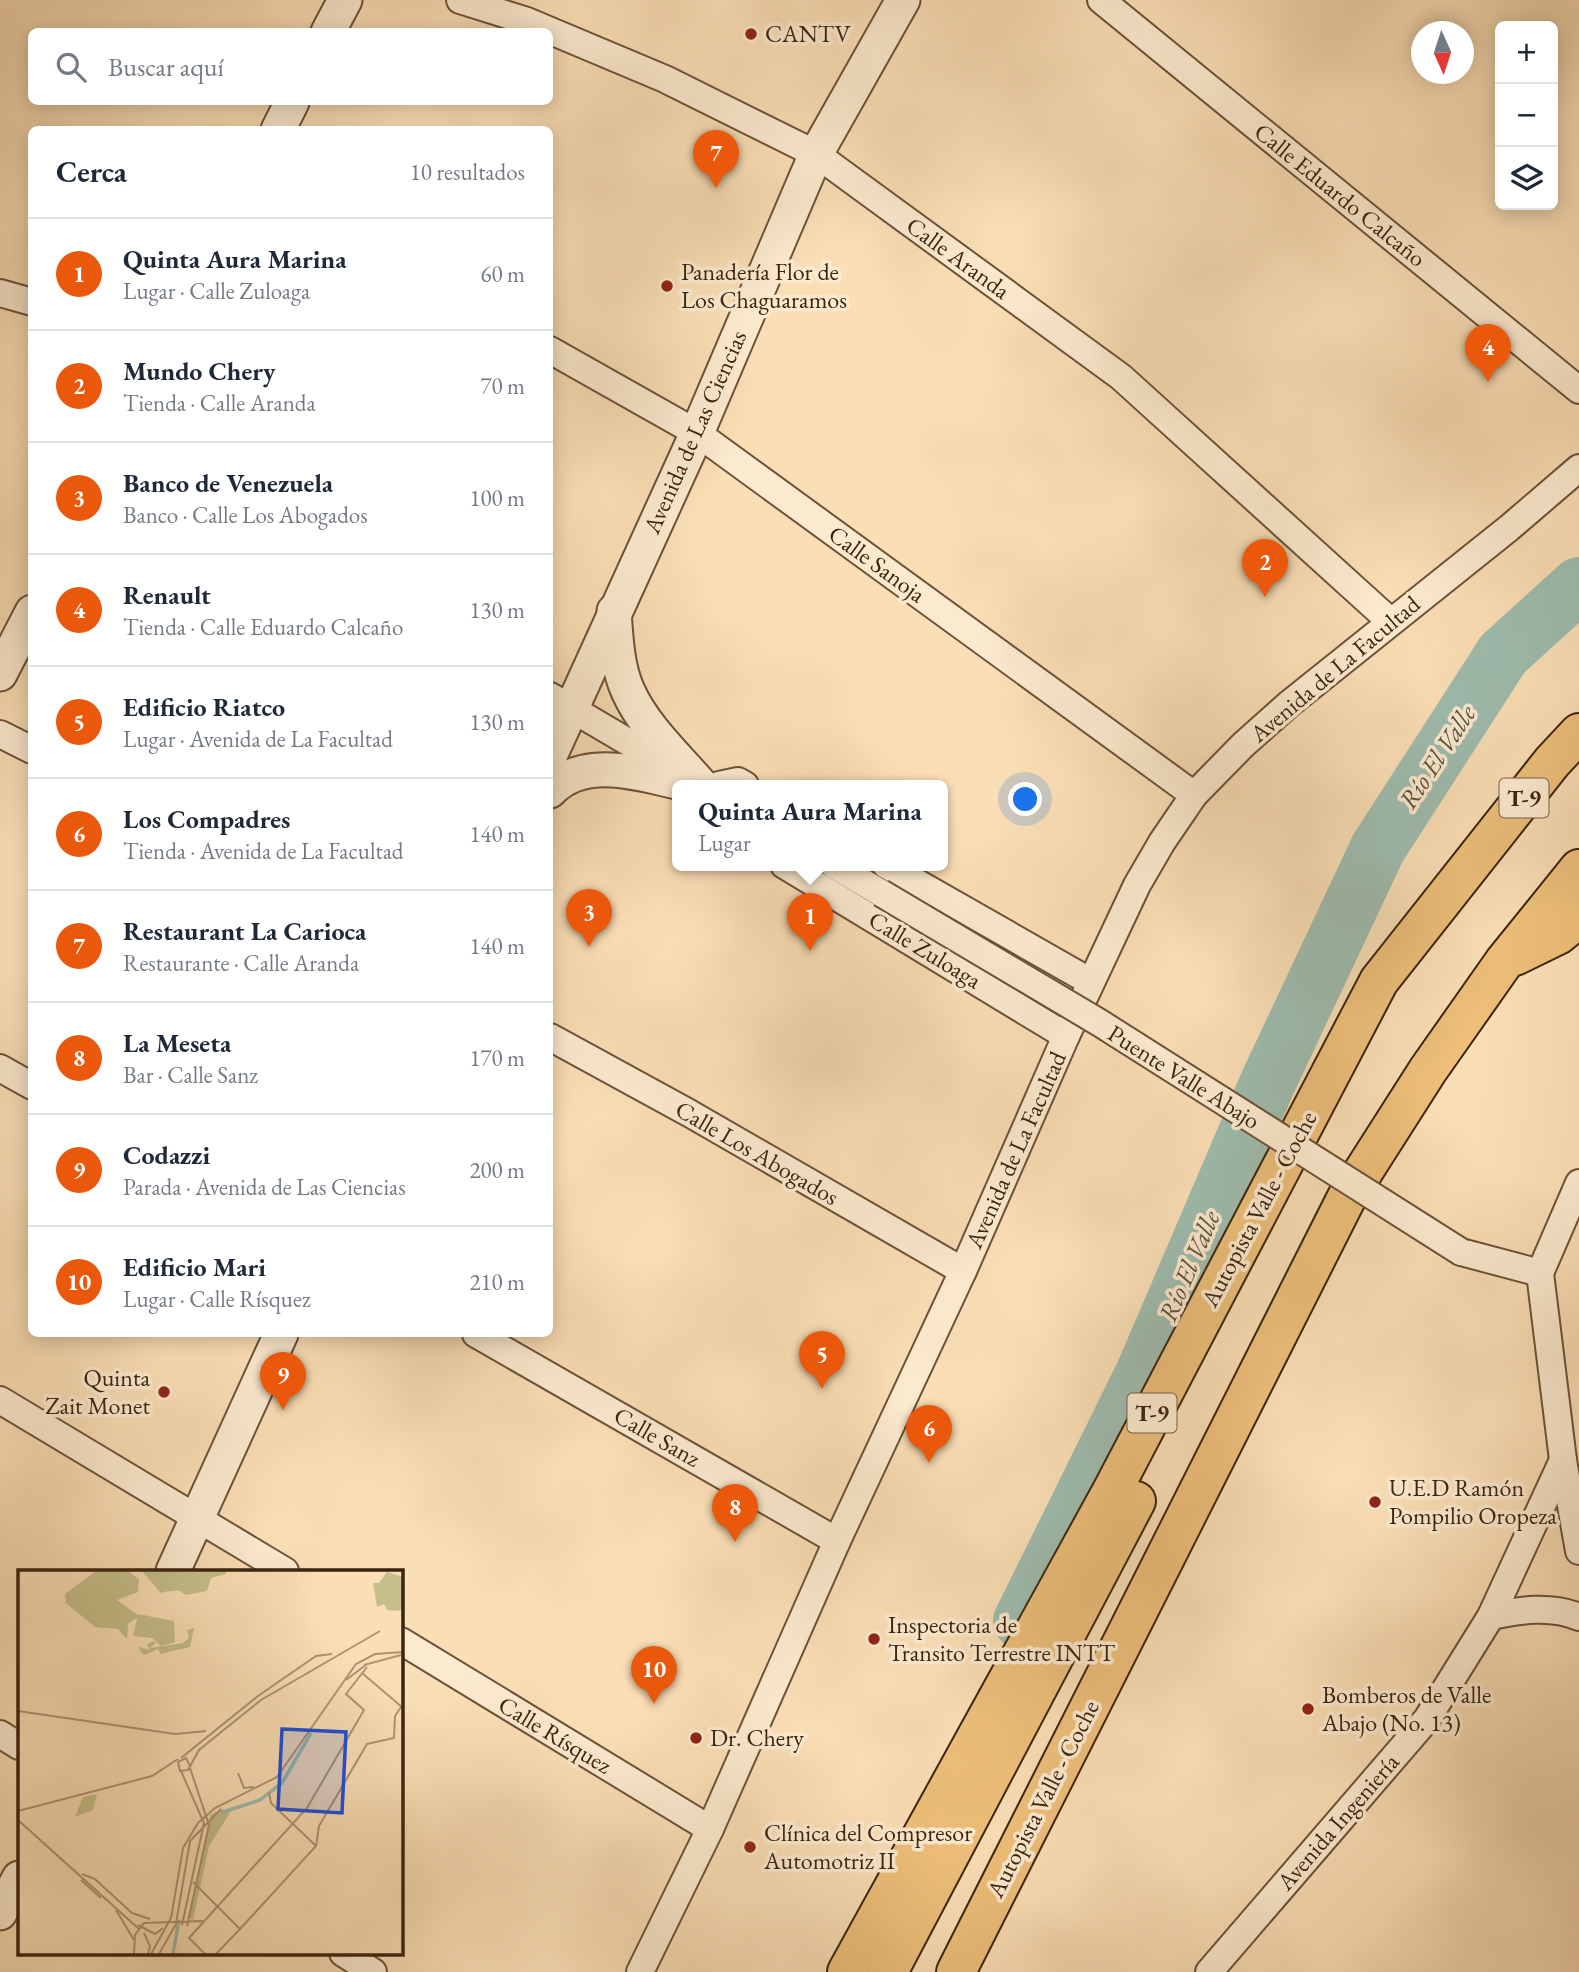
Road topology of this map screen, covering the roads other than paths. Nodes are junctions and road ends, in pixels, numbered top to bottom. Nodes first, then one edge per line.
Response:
1 (345, 0) edge
2 (460, 0) edge
3 (903, 0) edge
4 (1101, 0) edge
5 (330, 28) edge
6 (542, 28) edge
7 (553, 33) edge
8 (290, 105) edge
9 (280, 126) edge
10 (816, 154) junction
11 (0, 293) edge
12 (28, 301) edge
13 (553, 352) edge
14 (1579, 390) edge
15 (697, 433) junction
16 (1579, 468) edge
17 (614, 611) junction
18 (28, 620) edge
19 (1390, 621) junction
20 (0, 674) edge
21 (561, 702) edge
22 (1579, 733) edge
23 (0, 734) edge
24 (553, 741) edge
25 (28, 748) edge
26 (692, 780) edge
27 (696, 780) edge
28 (672, 781) edge
29 (553, 789) edge
30 (1194, 795) junction
31 (1471, 865) junction
32 (1579, 869) edge
33 (794, 871) edge
34 (844, 871) edge
35 (897, 871) edge
36 (1579, 918) edge
37 (1504, 962) junction
38 (1091, 982) junction
39 (1066, 1036) junction
40 (553, 1039) edge
41 (0, 1068) edge
42 (28, 1084) edge
43 (1579, 1183) edge
44 (963, 1271) junction
45 (1540, 1273) junction
46 (280, 1337) edge
47 (481, 1337) edge
48 (0, 1400) edge
49 (1563, 1460) junction
50 (198, 1518) junction
51 (837, 1541) junction
52 (1579, 1551) edge
53 (173, 1570) edge
54 (283, 1570) edge
55 (1491, 1616) junction
56 (1579, 1618) edge
57 (402, 1642) edge
58 (0, 1734) edge
59 (18, 1745) edge
60 (710, 1829) junction
61 (18, 1880) edge
62 (0, 1913) edge
63 (345, 1954) edge
64 (373, 1972) edge
65 (640, 1972) edge
66 (847, 1972) edge
67 (888, 1972) edge
68 (956, 1972) edge
69 (1209, 1972) edge

1 - 5 street
2 - 6 street, Calle Aranda
3 - 10 street, Avenida de Las Ciencias
4 - 14 street, Calle Eduardo Calcaño
7 - 10 street, Calle Aranda
8 - 9 street
10 - 15 street, Avenida de Las Ciencias
10 - 19 street, Calle Aranda
11 - 12 street
13 - 15 street, Calle Sanoja
15 - 17 street, Avenida de Las Ciencias
15 - 30 street, Calle Sanoja
16 - 19 street, Avenida de La Facultad
17 - 21 street, Avenida de Las Ciencias
17 - 27 street
18 - 20 street
19 - 30 street, Avenida de La Facultad
21 - 24 street, Avenida de Las Ciencias
21 - 26 street
22 - 31 highway, Autopista Valle - Coche / T-9
23 - 25 street
28 - 29 street
30 - 38 street, Avenida de La Facultad
31 - 66 highway, Autopista Valle - Coche / T-9
31 - 67 highway, Autopista Valle - Coche / T-9
32 - 37 highway, Autopista Valle - Coche
33 - 39 street, Calle Zuloaga
34 - 45 street, Puente Valle Abajo, bridge
35 - 38 street
36 - 37 highway
37 - 68 highway, Autopista Valle - Coche
38 - 39 street, Avenida de La Facultad
39 - 44 street, Avenida de La Facultad
40 - 44 street, Calle Los Abogados
41 - 42 street
43 - 45 street
44 - 51 street, Avenida de La Facultad
45 - 49 street
46 - 50 street
47 - 51 street, Calle Sanz
48 - 50 street
49 - 52 street
49 - 55 street, Avenida Ingeniería
50 - 53 street
50 - 54 street
51 - 60 street, Avenida de La Facultad
55 - 56 street
55 - 69 street, Avenida Ingeniería
57 - 60 street, Calle Rísquez
58 - 59 street
60 - 65 street, Avenida de La Facultad
61 - 62 street
63 - 64 street

